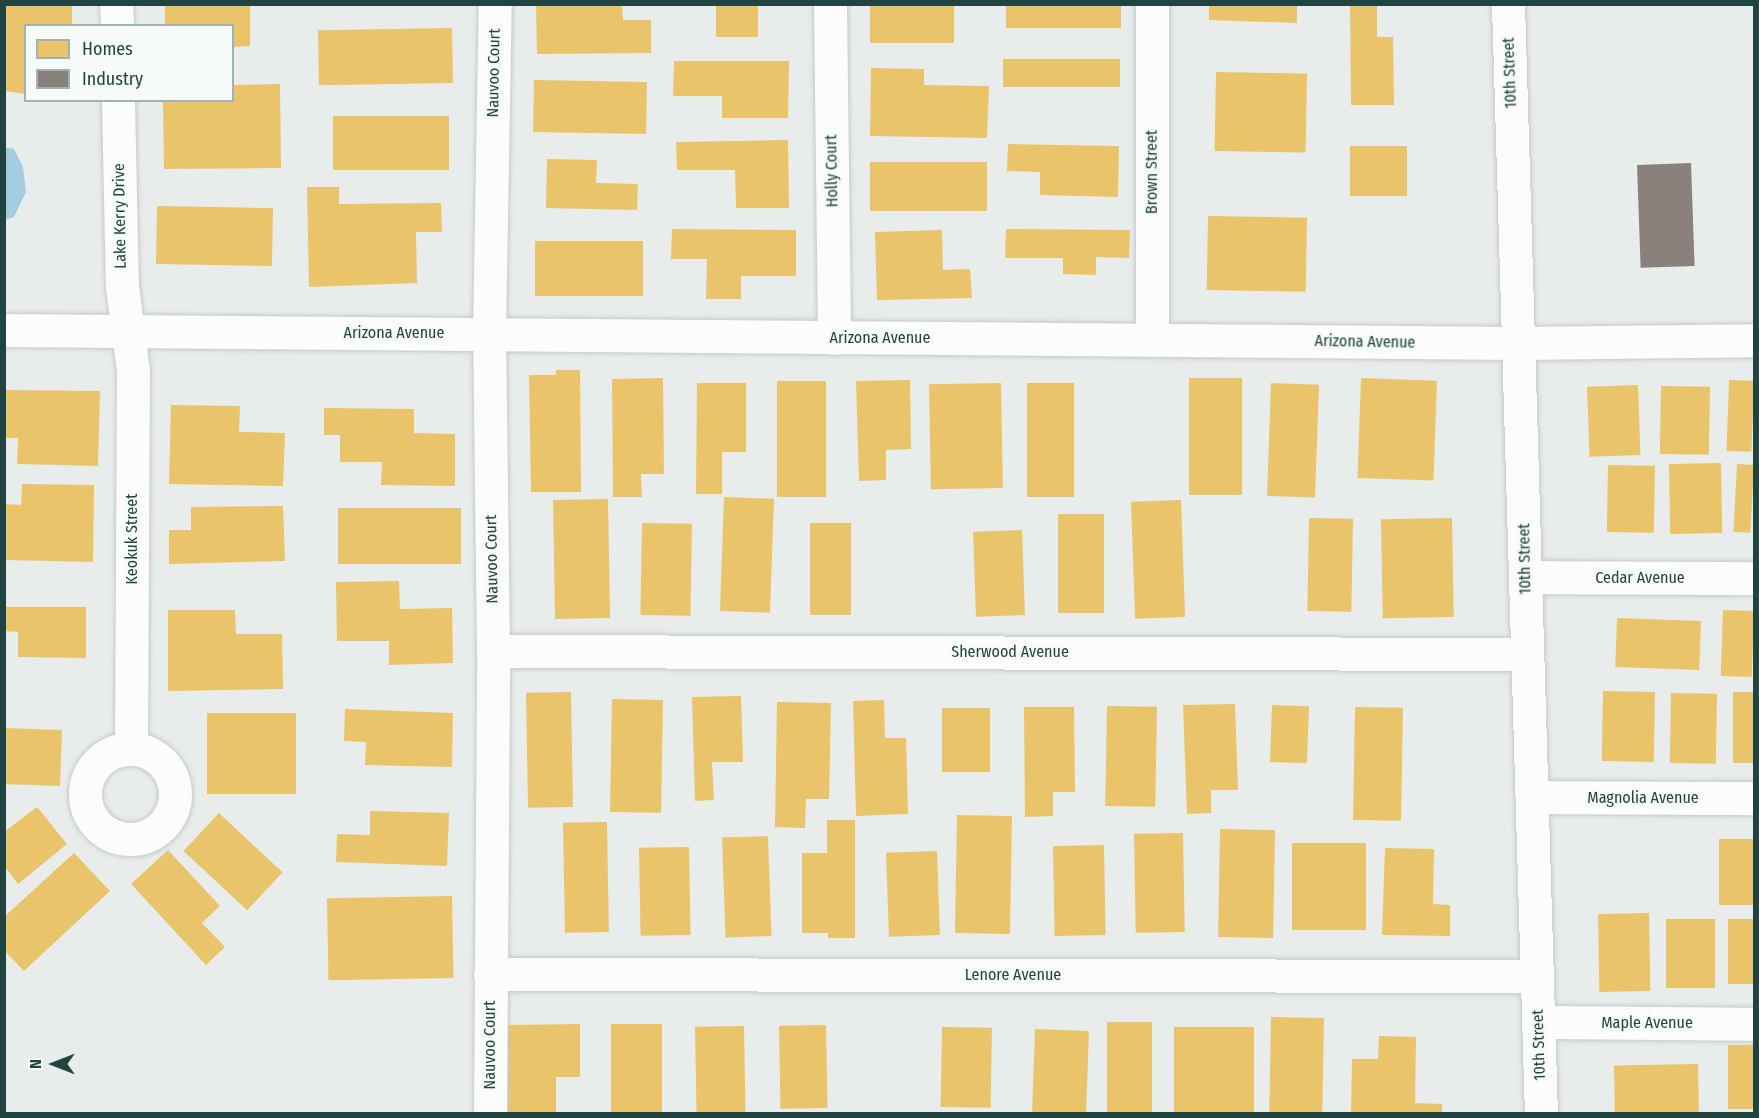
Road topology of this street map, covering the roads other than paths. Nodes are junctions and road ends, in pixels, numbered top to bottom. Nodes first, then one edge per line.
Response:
1 (116, 4) edge
2 (495, 4) edge
3 (830, 4) edge
4 (1152, 4) edge
5 (1508, 4) edge
6 (117, 24) edge
7 (118, 102) edge
8 (4, 330) edge
9 (128, 331) junction
10 (489, 333) junction
11 (834, 338) junction
12 (1152, 340) junction
13 (1755, 340) edge
14 (1519, 343) junction
15 (1525, 577) junction
16 (1755, 578) edge
17 (493, 651) junction
18 (1527, 654) junction
19 (131, 748) dead end
20 (1532, 797) junction
21 (1755, 798) edge
22 (490, 974) junction
23 (1537, 976) junction
24 (1539, 1022) junction
25 (1755, 1023) edge
26 (490, 1113) edge
27 (1542, 1113) edge

1 - 6 street
2 - 10 street, Nauvoo Court
3 - 11 street, Holly Court
4 - 12 street, Brown Street
5 - 14 street, 10th Street
7 - 9 street, Lake Kerry Drive
8 - 9 street, Arizona Avenue
9 - 10 street, Arizona Avenue
9 - 19 street, Keokuk Street
10 - 11 street, Arizona Avenue
10 - 17 street, Nauvoo Court
11 - 12 street, Arizona Avenue
12 - 14 street, Arizona Avenue
13 - 14 street, Arizona Avenue
14 - 15 street, 10th Street
15 - 16 street, Cedar Avenue
15 - 18 street, 10th Street
17 - 18 street, Sherwood Avenue
17 - 22 street, Nauvoo Court
18 - 20 street, 10th Street
20 - 21 street, Magnolia Avenue
20 - 23 street, 10th Street
22 - 23 street, Lenore Avenue
22 - 26 street, Nauvoo Court
23 - 24 street, 10th Street
24 - 25 street, Maple Avenue
24 - 27 street, 10th Street

